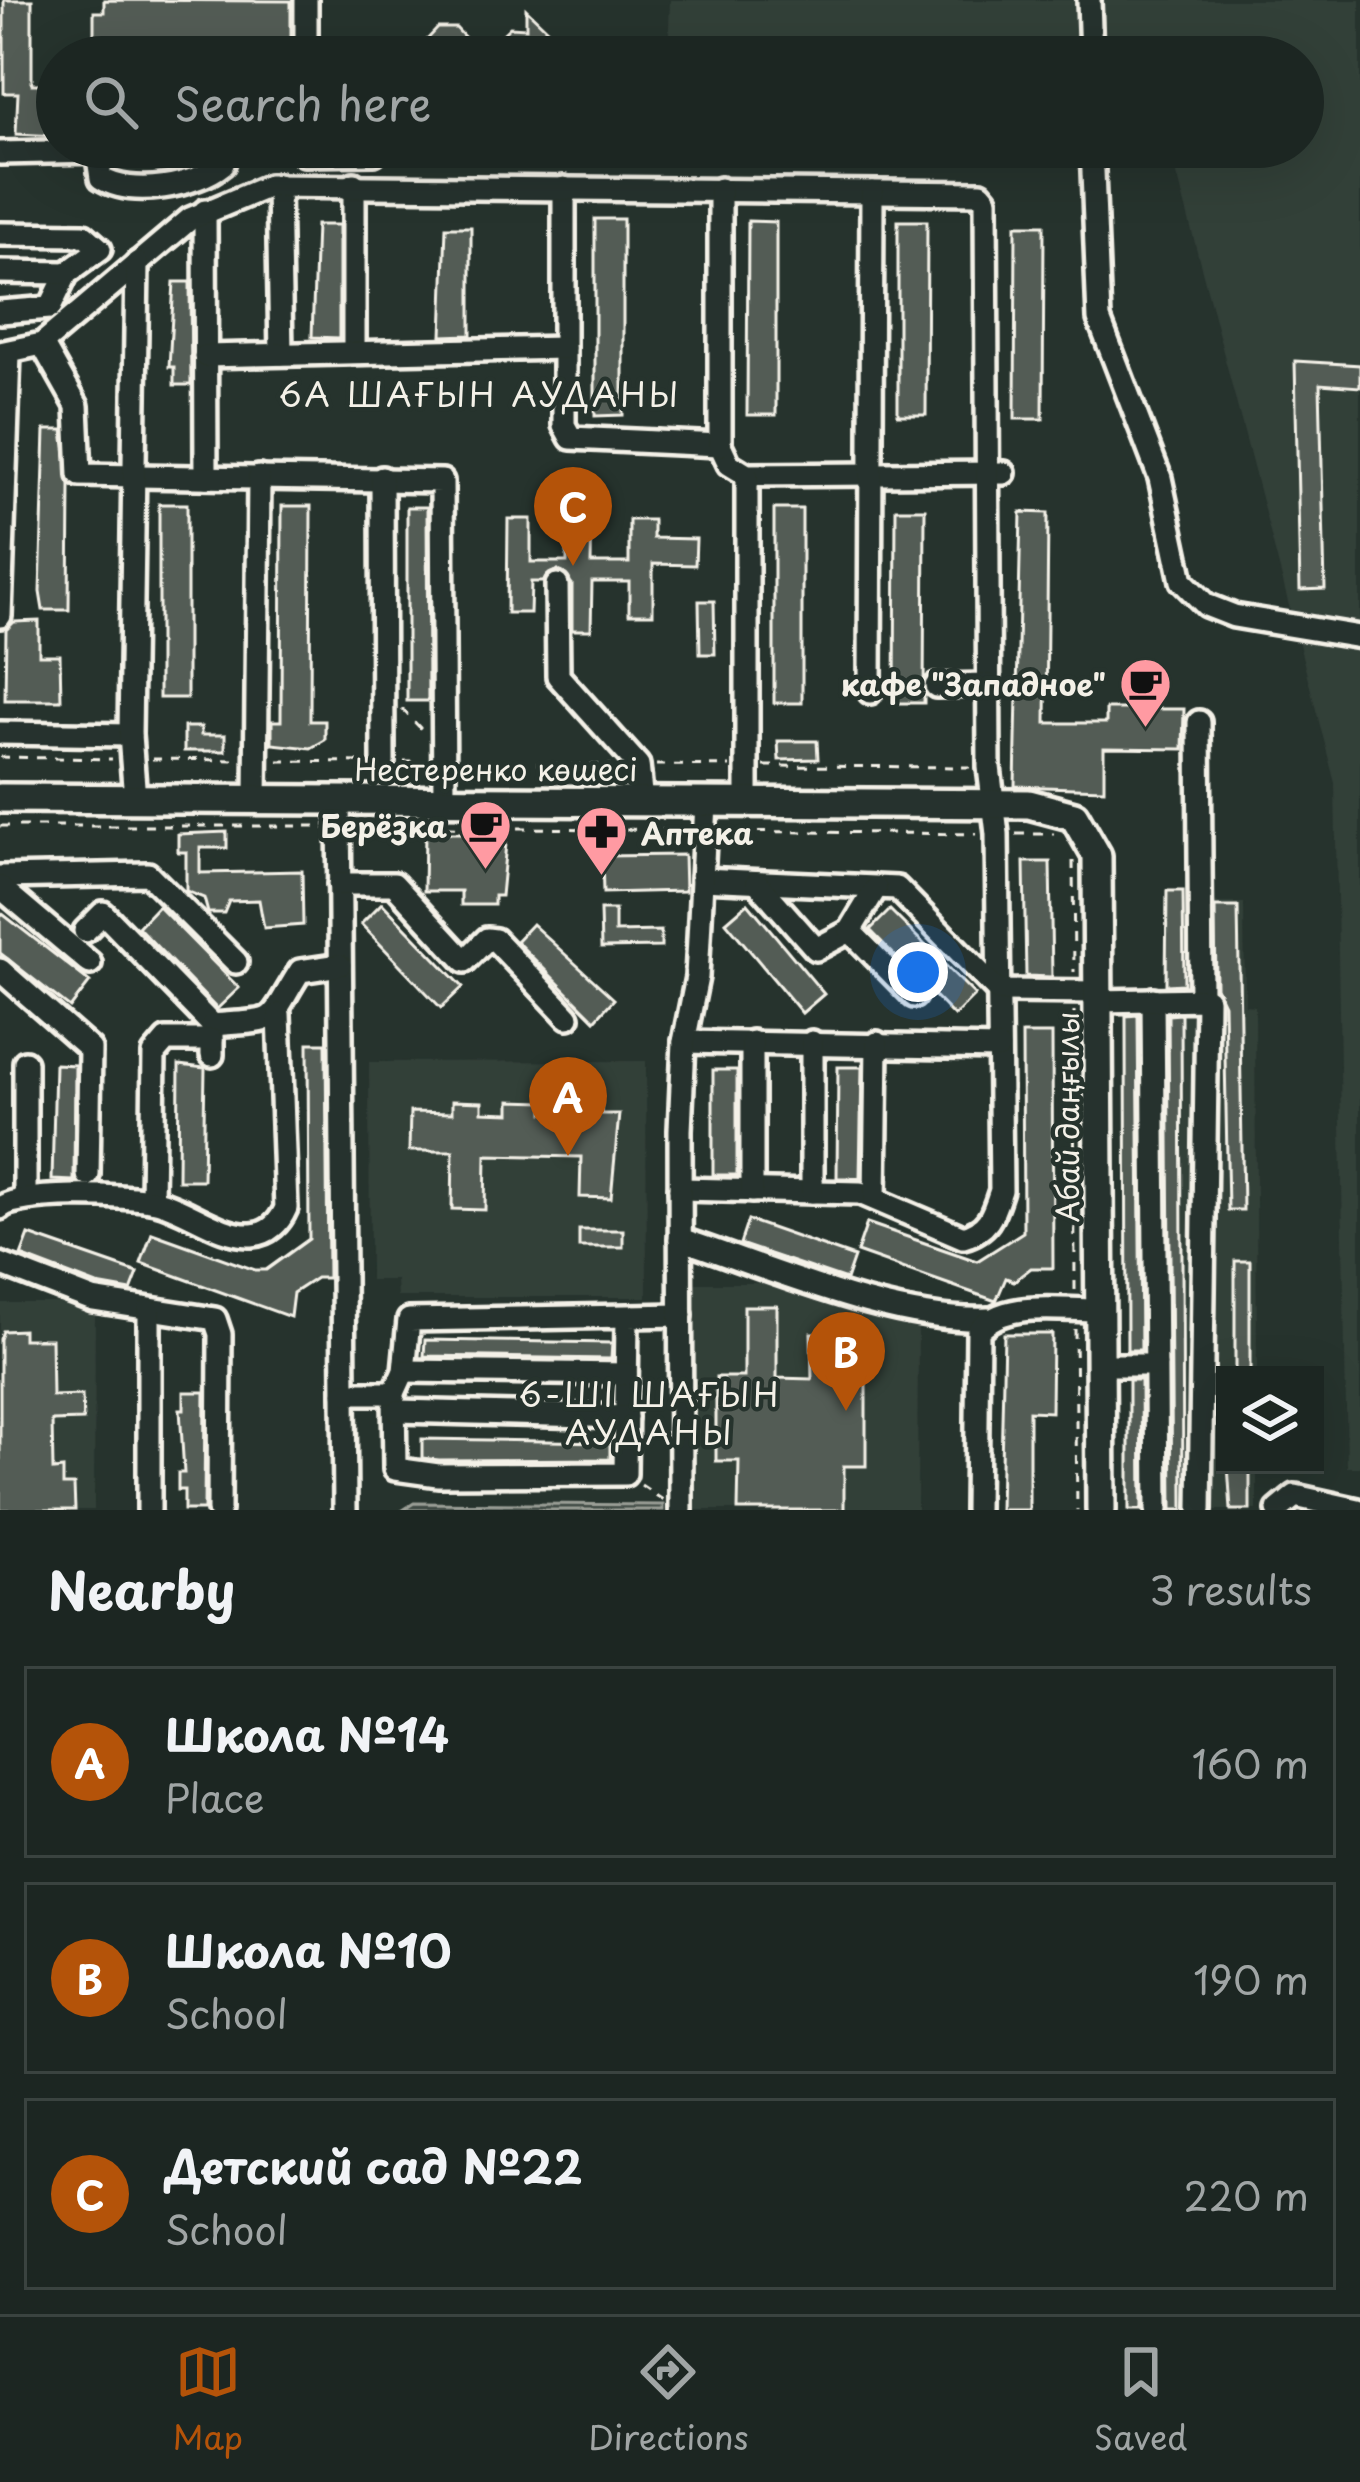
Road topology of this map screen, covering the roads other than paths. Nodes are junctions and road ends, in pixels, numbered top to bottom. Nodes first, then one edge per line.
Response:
1 (306, 0) edge
2 (1089, 0) edge
3 (306, 36) edge
4 (1090, 36) edge
5 (36, 152) edge
6 (0, 153) edge
7 (100, 168) edge
8 (217, 168) edge
9 (1093, 168) edge
10 (354, 184) junction
11 (278, 185) junction
12 (564, 188) junction
13 (720, 189) junction
14 (872, 192) junction
15 (205, 211) junction
16 (0, 234) edge
17 (137, 262) junction
18 (0, 272) edge
19 (67, 273) junction
20 (0, 312) edge
21 (42, 344) junction
22 (564, 348) junction
23 (354, 352) junction
24 (5, 353) edge
25 (281, 354) junction
26 (205, 356) junction
27 (720, 445) junction
28 (995, 473) junction
29 (871, 474) junction
30 (747, 475) junction
31 (135, 476) junction
32 (206, 477) junction
33 (260, 477) junction
34 (382, 478) junction
35 (557, 585) dead end
36 (0, 616) edge
37 (1360, 637) edge
38 (989, 685) junction
39 (936, 686) dead end
40 (870, 692) dead end
41 (1199, 722) dead end
42 (0, 734) edge
43 (130, 735) junction
44 (383, 762) road end
45 (0, 798) edge
46 (135, 799) junction
47 (256, 800) junction
48 (339, 800) junction
49 (444, 801) junction
50 (642, 802) junction
51 (747, 803) junction
52 (991, 805) junction
53 (705, 816) junction
54 (0, 877) edge
55 (702, 879) junction
56 (757, 882) junction
57 (339, 884) junction
58 (0, 887) edge
59 (876, 888) junction
60 (85, 931) dead end
61 (850, 932) junction
62 (236, 962) dead end
63 (90, 963) dead end
64 (340, 965) junction
65 (0, 970) edge
66 (998, 991) junction
67 (1090, 995) junction
68 (914, 996) dead end
69 (1153, 999) junction
70 (1204, 999) junction
71 (279, 1014) junction
72 (568, 1017) dead end
73 (212, 1040) junction
74 (684, 1042) junction
75 (752, 1042) junction
76 (812, 1042) junction
77 (877, 1043) junction
78 (999, 1048) junction
79 (25, 1062) dead end
80 (88, 1175) dead end
81 (680, 1189) junction
82 (752, 1190) junction
83 (812, 1192) junction
84 (25, 1197) junction
85 (875, 1199) junction
86 (152, 1200) junction
87 (0, 1208) edge
88 (680, 1239) junction
89 (0, 1264) edge
90 (149, 1310) junction
91 (1087, 1311) junction
92 (681, 1315) junction
93 (627, 1319) junction
94 (988, 1319) junction
95 (1156, 1364) junction
96 (1100, 1365) junction
97 (404, 1371) junction
98 (626, 1374) junction
99 (344, 1393) junction
100 (396, 1402) junction
101 (626, 1417) junction
102 (149, 1510) edge
103 (219, 1510) edge
104 (345, 1510) edge
105 (680, 1510) edge
106 (976, 1510) edge
107 (1101, 1510) edge
108 (1157, 1510) edge
109 (1200, 1510) edge
110 (1278, 1510) edge
111 (1358, 1510) edge

1 - 3 street
2 - 4 street
5 - 6 street
7 - 8 street
9 - 37 street
10 - 11 street
10 - 12 street
10 - 23 street
11 - 15 street
11 - 25 street
12 - 13 street
12 - 22 street
13 - 14 street
13 - 27 street
14 - 28 street
14 - 29 street
15 - 17 street
15 - 26 street
16 - 19 street
17 - 21 street
17 - 31 street
18 - 19 street
19 - 20 street
21 - 24 street
21 - 31 street
22 - 23 street
22 - 27 street
23 - 25 street
24 - 36 street
25 - 26 street
26 - 32 street
27 - 30 street
28 - 29 street
28 - 38 street
29 - 30 street
29 - 40 street
30 - 51 street
31 - 32 street
31 - 43 street
32 - 33 street
33 - 34 street
33 - 47 street
34 - 44 street
34 - 49 street
35 - 50 street
38 - 39 street
38 - 52 street
41 - 70 street
42 - 43 street
43 - 46 street
45 - 46 main road, Нестеренко көшесі
46 - 47 main road, Нестеренко көшесі
47 - 48 main road, Нестеренко көшесі
48 - 49 main road, Нестеренко көшесі
48 - 57 street
49 - 50 main road, Нестеренко көшесі
50 - 53 main road, Нестеренко көшесі
51 - 52 main road, Нестеренко көшесі
51 - 53 main road, Нестеренко көшесі
52 - 66 street
52 - 67 main road, Абай даңғылы
53 - 55 street
54 - 62 street
55 - 56 street
55 - 74 street
56 - 59 street
56 - 61 street
57 - 64 street
57 - 72 street
58 - 63 street
59 - 61 street
59 - 66 street
60 - 73 street
61 - 68 street
64 - 71 street
64 - 99 street
65 - 80 street
66 - 67 street
66 - 78 street
67 - 69 street
67 - 91 main road, Абай даңғылы
69 - 70 street
69 - 95 street
70 - 109 street
71 - 73 street
71 - 86 street
73 - 86 street
74 - 75 street
74 - 81 street
75 - 76 street
75 - 82 street
76 - 77 street
76 - 83 street
77 - 78 street
77 - 85 street
78 - 85 street
79 - 84 street
81 - 82 street
81 - 88 street
82 - 83 street
83 - 85 street
84 - 86 street
84 - 87 street
88 - 92 street
88 - 94 street
89 - 90 street
90 - 102 street
90 - 103 street
91 - 94 street
91 - 96 main road, Абай даңғылы
92 - 93 street
92 - 105 street
93 - 97 street
93 - 98 street
94 - 106 street
95 - 96 street
95 - 108 street
96 - 107 main road, Абай даңғылы
97 - 98 street
97 - 100 street
98 - 101 street
99 - 100 street
99 - 104 street
100 - 101 street
100 - 101 street
110 - 111 street

